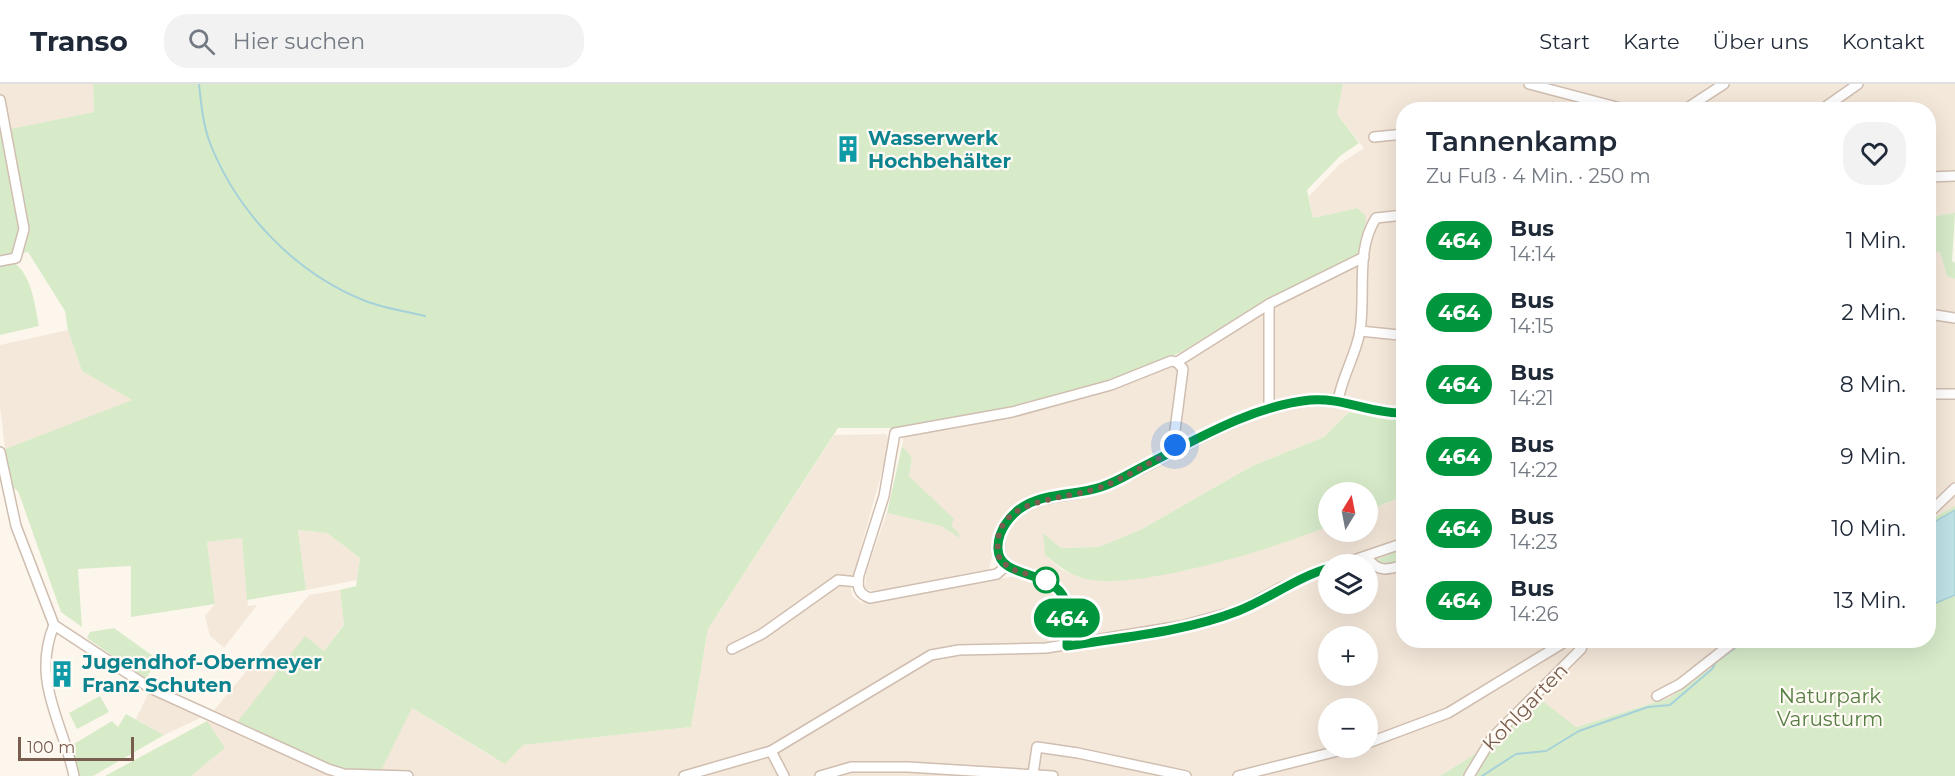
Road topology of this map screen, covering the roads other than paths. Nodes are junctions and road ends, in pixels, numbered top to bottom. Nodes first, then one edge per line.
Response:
1 (1529, 84) edge
2 (1724, 84) edge
3 (1858, 84) edge
4 (0, 100) edge
5 (1598, 102) edge
6 (1696, 102) edge
7 (1832, 102) edge
8 (1396, 135) edge
9 (1374, 137) dead end
10 (1955, 176) edge
11 (1936, 177) edge
12 (1396, 216) edge
13 (1364, 257) junction
14 (0, 261) edge
15 (1269, 304) junction
16 (1936, 315) edge
17 (1955, 318) edge
18 (1360, 332) junction
19 (1396, 335) edge
20 (1177, 362) junction
21 (1936, 394) edge
22 (1955, 394) edge
23 (1338, 401) junction
24 (1269, 408) junction
25 (1396, 413) edge
26 (1178, 450) junction
27 (0, 454) edge
28 (4, 486) edge
29 (1955, 488) edge
30 (1936, 506) edge
31 (1396, 546) edge
32 (1374, 554) edge
33 (1006, 566) junction
34 (1396, 568) edge
35 (1378, 569) edge
36 (1318, 572) edge
37 (858, 582) junction
38 (54, 625) junction
39 (1067, 646) junction
40 (1555, 648) edge
41 (1581, 648) edge
42 (1725, 648) edge
43 (732, 649) dead end
44 (1657, 696) dead end
45 (1378, 739) edge
46 (771, 751) junction
47 (1318, 756) edge
48 (1033, 774) junction
49 (74, 776) edge
50 (408, 776) edge
51 (684, 776) edge
52 (784, 776) edge
53 (820, 776) edge
54 (1053, 776) edge
55 (1186, 776) edge
56 (1238, 776) edge
57 (1469, 776) edge

1 - 5 street
2 - 6 street
3 - 7 street
4 - 14 street
8 - 9 street
10 - 11 street
12 - 13 street
13 - 15 street
13 - 18 street
15 - 20 street
15 - 24 street
16 - 17 street
18 - 19 street
18 - 23 street
20 - 26 street
20 - 37 street
21 - 22 street
23 - 24 street
23 - 25 street
24 - 26 street
26 - 33 street
27 - 28 street
28 - 38 street
29 - 30 street
31 - 32 street
33 - 37 street
33 - 39 street
34 - 35 street
36 - 39 street
37 - 43 street
38 - 49 street
38 - 50 street
39 - 46 street
40 - 45 street
41 - 57 street, Kohlgarten
42 - 44 street
46 - 51 street
46 - 52 street
47 - 56 street
48 - 53 street
48 - 54 street
48 - 55 street

